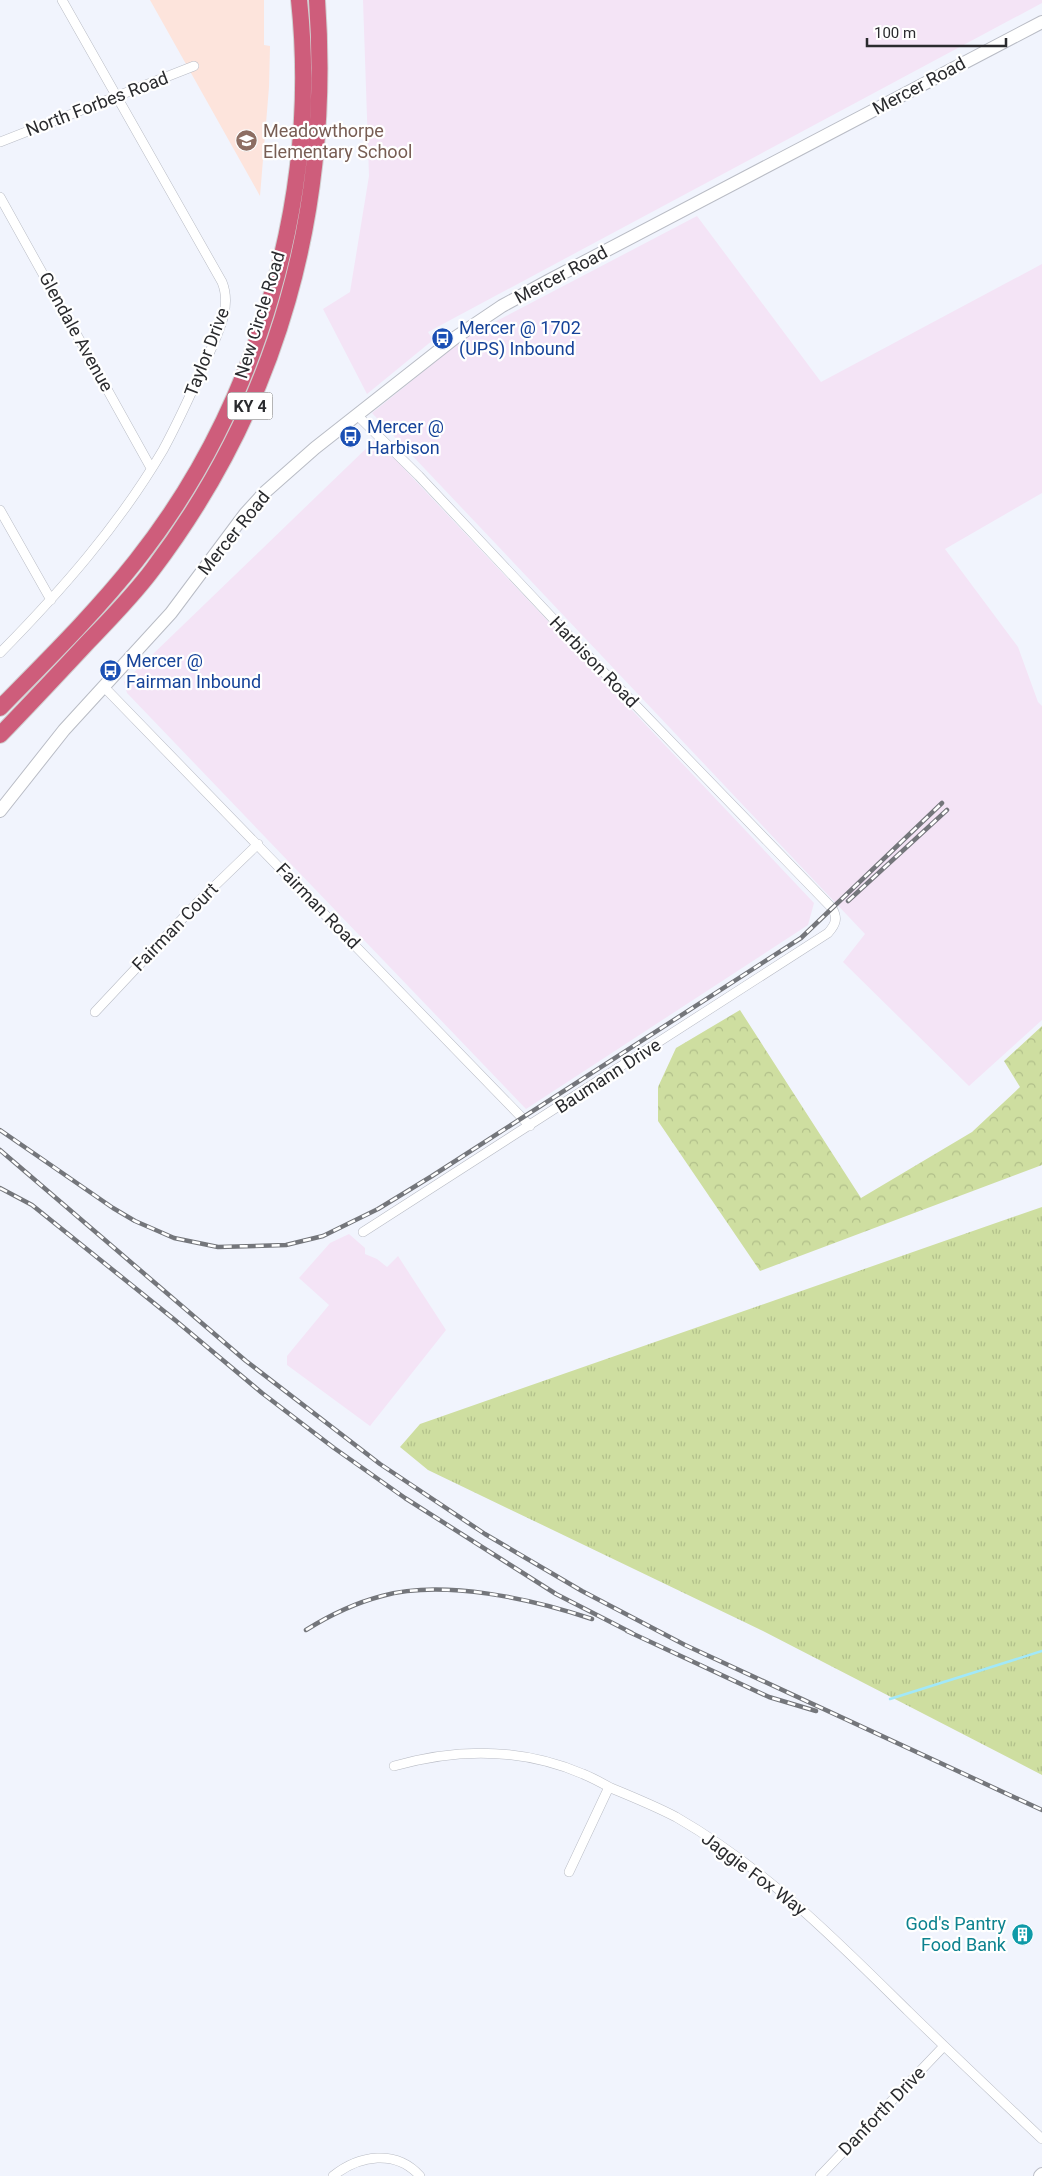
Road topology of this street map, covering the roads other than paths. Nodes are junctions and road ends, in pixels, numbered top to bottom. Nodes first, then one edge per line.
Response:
1 (62, 0) edge
2 (299, 0) edge
3 (317, 0) edge
4 (1042, 22) edge
5 (194, 66) dead end
6 (116, 96) junction
7 (0, 142) edge
8 (0, 197) edge
9 (357, 415) junction
10 (152, 468) junction
11 (0, 510) edge
12 (51, 600) junction
13 (0, 654) edge
14 (104, 688) junction
15 (0, 708) edge
16 (0, 735) edge
17 (0, 811) edge
18 (258, 844) junction
19 (832, 908) joint
20 (95, 1012) dead end
21 (530, 1126) junction
22 (363, 1232) dead end
23 (394, 1766) dead end
24 (609, 1786) junction
25 (568, 1872) dead end
26 (944, 2046) junction
27 (1042, 2139) edge
28 (333, 2176) edge
29 (420, 2176) edge
30 (820, 2176) edge

1 - 6 street, Taylor Drive
2 - 15 highway, New Circle Road / KY 4
3 - 16 highway, New Circle Road / KY 4
4 - 9 street, Mercer Road
5 - 6 street, North Forbes Road
6 - 7 street, North Forbes Road
6 - 10 street, Taylor Drive
8 - 10 street, Glendale Avenue
9 - 14 street, Mercer Road
9 - 19 street, Harbison Road
10 - 12 street, Taylor Drive
11 - 12 street
12 - 13 street, Taylor Drive
14 - 17 street, Mercer Road
14 - 18 street, Fairman Road
18 - 20 street, Fairman Court
18 - 21 street, Fairman Road
19 - 21 street, Baumann Drive
21 - 22 street, Baumann Drive
23 - 24 street, Jaggie Fox Way
24 - 25 street
24 - 26 street, Jaggie Fox Way
26 - 27 street, Jaggie Fox Way
26 - 30 street, Danforth Drive
28 - 29 street

